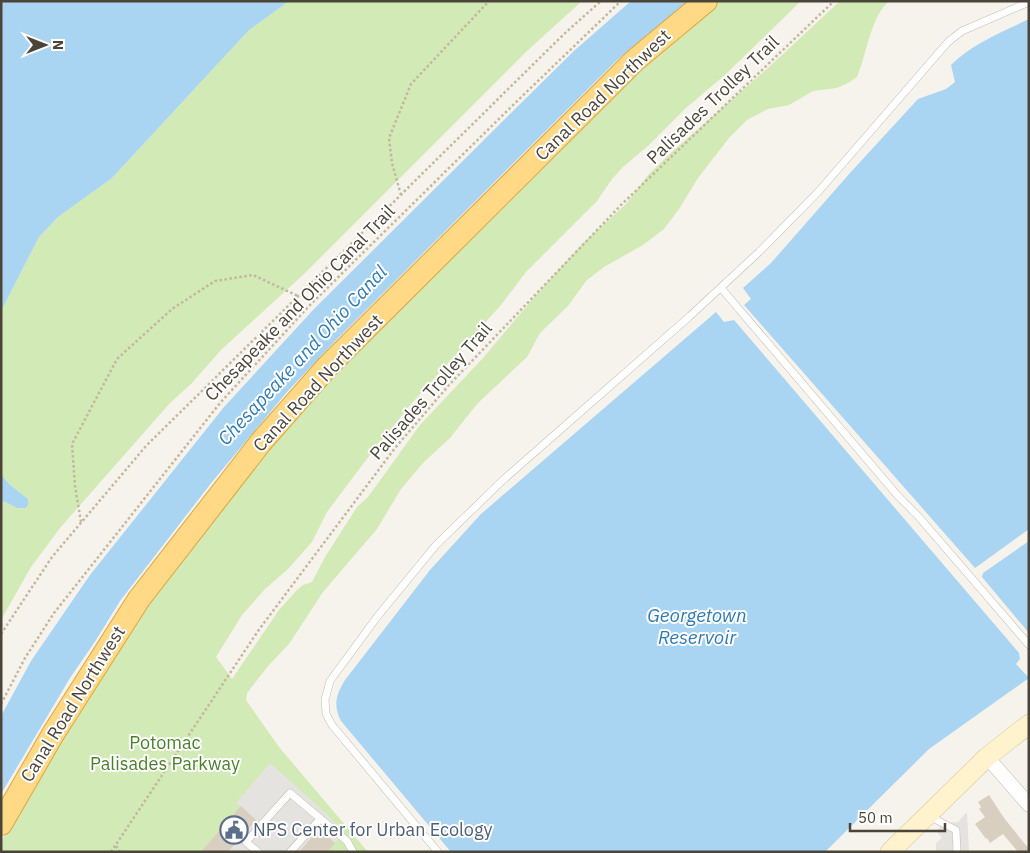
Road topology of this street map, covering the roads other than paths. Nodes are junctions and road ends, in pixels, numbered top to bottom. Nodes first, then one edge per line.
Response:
1 (706, 1) edge
2 (1029, 2) edge
3 (721, 288) junction
4 (1029, 645) edge
5 (1029, 724) edge
6 (987, 757) junction
7 (1029, 805) edge
8 (926, 815) junction
9 (320, 819) junction
10 (1, 824) edge
11 (258, 852) edge
12 (290, 852) edge
13 (353, 852) edge
14 (438, 852) edge
15 (890, 852) edge
16 (957, 852) edge

1 - 10 highway, Canal Road Northwest
2 - 3 lane
3 - 4 lane
3 - 14 lane
5 - 6 main road
6 - 7 street
6 - 8 main road
8 - 15 main road
8 - 16 lane
9 - 11 lane
9 - 12 lane
9 - 13 lane

